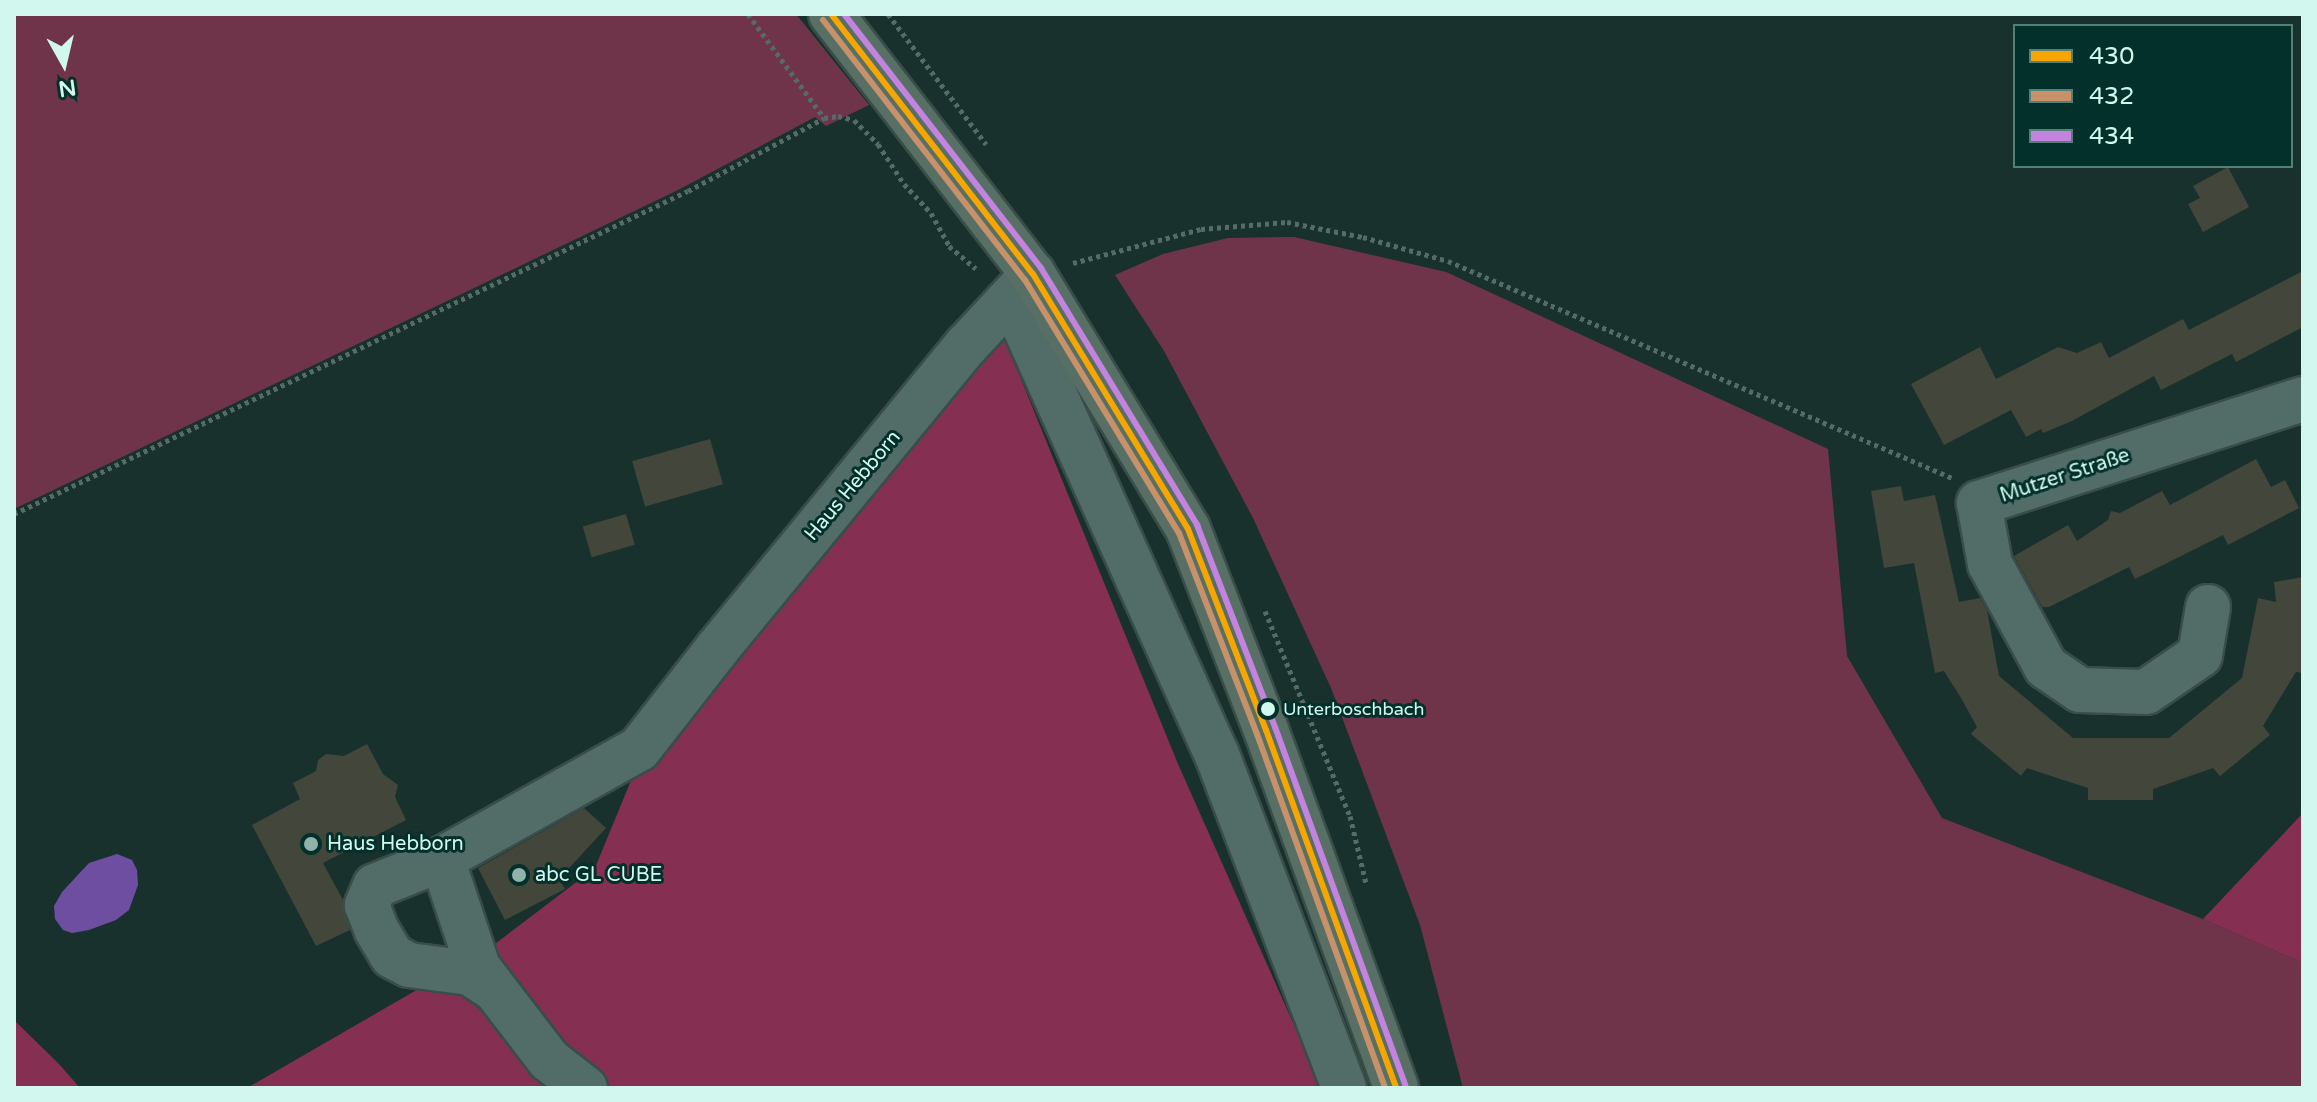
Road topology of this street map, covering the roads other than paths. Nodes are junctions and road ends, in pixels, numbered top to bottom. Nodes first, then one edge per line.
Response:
1 (831, 14) edge
2 (1020, 288) junction
3 (2303, 399) edge
4 (2208, 607) dead end
5 (442, 859) junction
6 (492, 988) junction
7 (585, 1088) edge
8 (1344, 1088) edge
9 (1396, 1088) edge

1 - 2 main road
2 - 5 street, Haus Hebborn
2 - 8 street
2 - 9 main road
3 - 4 street, Mutzer Straße
5 - 6 street, Haus Hebborn
5 - 6 street, Haus Hebborn
6 - 7 street, Haus Hebborn

